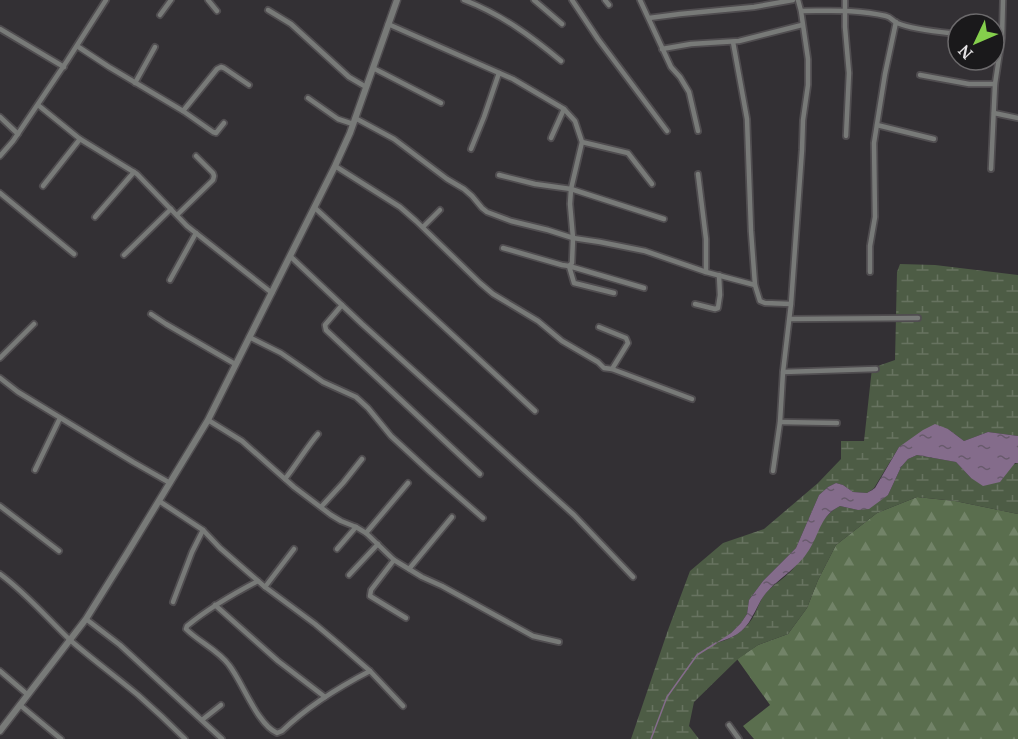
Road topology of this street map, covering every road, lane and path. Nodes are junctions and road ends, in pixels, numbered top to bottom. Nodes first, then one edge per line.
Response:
1 (106, 0) edge
2 (171, 0) edge
3 (208, 0) edge
4 (397, 0) edge
5 (464, 0) edge
6 (534, 0) edge
7 (572, 0) edge
8 (640, 0) edge
9 (757, 0) edge
10 (795, 0) edge
11 (845, 0) edge
12 (758, 6) junction
13 (268, 10) dead end
14 (845, 10) junction
15 (217, 11) dead end
16 (801, 11) junction
17 (160, 15) dead end
18 (649, 18) junction
19 (896, 22) junction
20 (388, 24) junction
21 (562, 24) dead end
22 (802, 25) junction
23 (0, 29) edge
24 (946, 32) edge
25 (733, 42) junction
26 (77, 46) junction
27 (155, 47) dead end
28 (662, 49) junction
29 (561, 61) dead end
30 (64, 67) junction
31 (373, 68) junction
32 (997, 72) edge
33 (500, 73) junction
34 (920, 75) dead end
35 (135, 83) junction
36 (995, 84) junction
37 (249, 85) dead end
38 (366, 87) junction
39 (308, 98) dead end
40 (441, 103) dead end
41 (38, 105) junction
42 (564, 109) junction
43 (183, 111) junction
44 (994, 113) junction
45 (0, 117) edge
46 (1018, 118) edge
47 (354, 121) junction
48 (224, 123) dead end
49 (877, 125) junction
50 (667, 131) dead end
51 (698, 131) dead end
52 (18, 134) junction
53 (846, 136) dead end
54 (551, 138) dead end
55 (80, 139) junction
56 (934, 139) dead end
57 (582, 142) junction
58 (471, 149) dead end
59 (0, 156) edge
60 (196, 156) dead end
61 (335, 166) junction
62 (991, 169) dead end
63 (134, 172) junction
64 (698, 174) dead end
65 (499, 175) dead end
66 (652, 184) dead end
67 (43, 186) dead end
68 (571, 189) junction
69 (0, 193) edge
70 (315, 208) junction
71 (171, 209) junction
72 (440, 210) dead end
73 (177, 216) junction
74 (95, 217) dead end
75 (664, 219) dead end
76 (423, 227) junction
77 (196, 233) junction
78 (573, 238) junction
79 (503, 248) dead end
80 (74, 254) dead end
81 (124, 255) dead end
82 (290, 256) junction
83 (569, 266) junction
84 (706, 272) junction
85 (870, 272) dead end
86 (719, 275) junction
87 (170, 280) dead end
88 (755, 285) junction
89 (644, 288) dead end
90 (272, 293) junction
91 (614, 293) dead end
92 (695, 303) dead end
93 (791, 304) junction
94 (342, 305) junction
95 (151, 314) dead end
96 (918, 318) dead end
97 (790, 319) junction
98 (34, 324) dead end
99 (599, 327) dead end
100 (249, 336) junction
101 (0, 358) edge
102 (235, 364) junction
103 (612, 369) junction
104 (876, 369) dead end
105 (783, 372) junction
106 (0, 378) edge
107 (692, 399) dead end
108 (535, 411) dead end
109 (60, 418) junction
110 (208, 420) junction
111 (780, 422) junction
112 (837, 423) dead end
113 (318, 434) dead end
114 (362, 459) dead end
115 (35, 470) dead end
116 (773, 471) dead end
117 (480, 474) dead end
118 (285, 480) junction
119 (170, 483) junction
120 (408, 483) dead end
121 (159, 501) junction
122 (0, 506) edge
123 (321, 507) junction
124 (452, 517) dead end
125 (483, 518) dead end
126 (356, 527) junction
127 (203, 530) junction
128 (366, 533) junction
129 (378, 543) junction
130 (294, 549) dead end
131 (337, 549) dead end
132 (58, 551) dead end
133 (394, 560) junction
134 (409, 569) junction
135 (0, 574) edge
136 (349, 575) dead end
137 (633, 577) dead end
138 (258, 581) junction
139 (265, 587) junction
140 (173, 602) dead end
141 (214, 605) junction
142 (406, 618) dead end
143 (86, 619) junction
144 (70, 640) junction
145 (560, 642) dead end
146 (0, 671) edge
147 (370, 671) junction
148 (28, 695) junction
149 (325, 697) junction
150 (20, 705) junction
151 (221, 705) dead end
152 (403, 706) dead end
153 (202, 720) junction
154 (729, 725) dead end
155 (0, 731) edge
156 (61, 739) edge
157 (185, 739) edge
158 (222, 739) edge
159 (739, 739) edge

1 - 26 street
2 - 17 street
3 - 15 street
4 - 20 street
5 - 29 street
6 - 21 street
7 - 50 street
8 - 18 street
9 - 12 street
10 - 12 street
10 - 16 street
11 - 14 street
12 - 18 street
13 - 38 street
14 - 16 street
14 - 19 street
14 - 53 street
16 - 22 street
18 - 28 street
19 - 24 street
19 - 49 street
20 - 31 street
20 - 33 street
22 - 25 street
22 - 93 street
23 - 30 street
25 - 28 street
25 - 88 street
26 - 30 street
26 - 35 street
27 - 35 street
28 - 51 street
30 - 41 street
31 - 38 street
31 - 40 street
32 - 36 street
33 - 42 street
33 - 58 street
34 - 36 street
35 - 43 street
36 - 44 street
37 - 43 street
38 - 47 street
39 - 47 street
41 - 52 street
41 - 55 street
42 - 54 street
42 - 57 street
43 - 48 street
44 - 46 street
44 - 62 street
45 - 52 street
47 - 61 street
47 - 78 street
49 - 56 street
49 - 85 street
52 - 59 street
55 - 63 street
55 - 67 street
57 - 66 street
57 - 68 street
60 - 73 street
61 - 70 street
61 - 76 street
63 - 71 street
63 - 74 street
64 - 84 street
65 - 68 street
68 - 75 street
68 - 78 street
69 - 80 street
70 - 82 street
70 - 108 street
71 - 73 street
71 - 81 street
72 - 76 street
73 - 77 street
76 - 103 street
77 - 87 street
77 - 90 street
78 - 83 street
78 - 84 street
79 - 83 street
82 - 90 street
82 - 94 street
83 - 89 street
83 - 91 street
84 - 86 street
86 - 88 street
86 - 92 street
88 - 93 street
90 - 100 street
93 - 97 street
94 - 117 street
94 - 137 street
95 - 102 street
96 - 97 street
97 - 105 street
98 - 101 street
99 - 103 street
100 - 102 street
100 - 125 street
102 - 110 street
103 - 107 street
104 - 105 street
105 - 111 street
106 - 109 street
109 - 115 street
109 - 119 street
110 - 118 street
110 - 119 street
111 - 112 street
111 - 116 street
113 - 118 street
114 - 123 street
118 - 123 street
119 - 121 street
120 - 128 street
121 - 127 street
121 - 143 street
122 - 132 street
123 - 126 street
124 - 134 street
126 - 128 street
126 - 131 street
127 - 138 street
127 - 140 street
128 - 129 street
129 - 133 street
129 - 136 street
130 - 139 street
133 - 134 street
133 - 142 street
134 - 145 street
135 - 144 street
138 - 139 street
138 - 141 street
139 - 147 street
141 - 149 street
141 - 149 street
143 - 144 street
143 - 153 street
144 - 148 street
144 - 157 street
146 - 148 street
147 - 149 street
147 - 152 street
148 - 150 street
150 - 155 street
150 - 156 street
151 - 153 street
153 - 158 street
154 - 159 street

